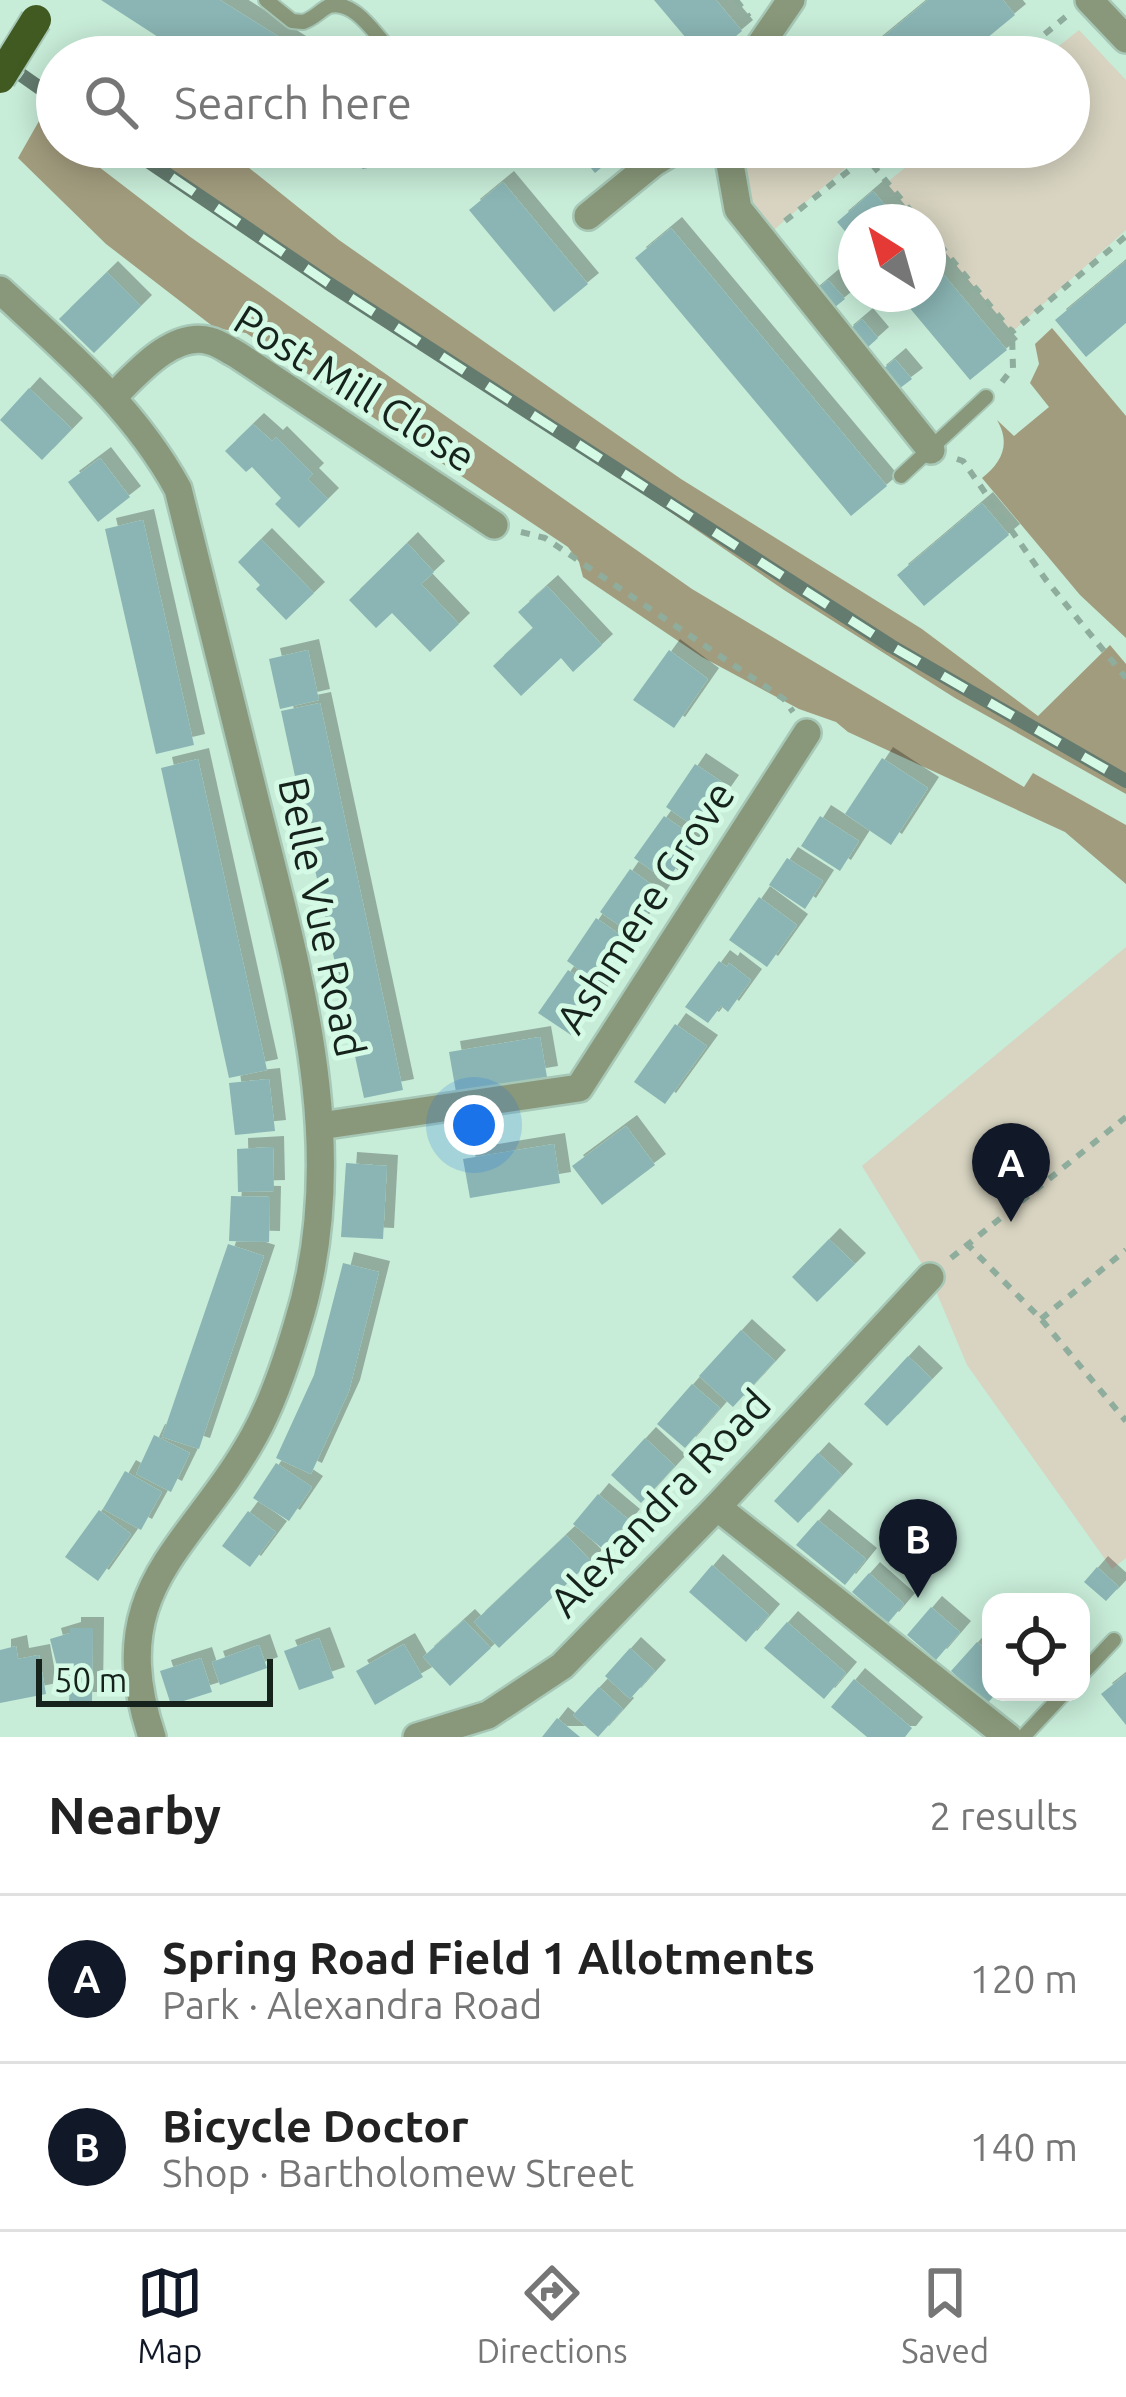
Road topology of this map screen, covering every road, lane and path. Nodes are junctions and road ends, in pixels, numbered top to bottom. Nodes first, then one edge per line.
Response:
1 (266, 0) edge
2 (791, 0) edge
3 (1079, 7) edge
4 (36, 20) dead end
5 (378, 36) edge
6 (766, 36) edge
7 (1043, 36) edge
8 (1126, 39) edge
9 (0, 78) edge
10 (647, 168) edge
11 (731, 168) edge
12 (852, 168) edge
13 (875, 168) edge
14 (905, 204) edge
15 (588, 216) dead end
16 (1126, 236) edge
17 (761, 241) junction
18 (946, 253) edge
19 (0, 290) edge
20 (1012, 332) junction
21 (114, 396) junction
22 (986, 397) joint
23 (931, 450) junction
24 (901, 476) dead end
25 (494, 525) joint
26 (1126, 679) edge
27 (807, 733) joint
28 (1126, 1117) edge
29 (320, 1126) junction
30 (966, 1244) junction
31 (1126, 1250) edge
32 (930, 1277) joint
33 (1042, 1319) junction
34 (1126, 1421) edge
35 (717, 1507) junction
36 (1114, 1640) dead end
37 (1090, 1665) edge
38 (1057, 1701) edge
39 (152, 1737) edge
40 (417, 1737) edge
41 (1008, 1737) edge
42 (1023, 1737) edge

1 - 5 lane
2 - 6 street
3 - 7 path
3 - 8 street
4 - 9 main road, bridge
10 - 15 street
11 - 17 street
12 - 17 path
13 - 14 path
16 - 20 path
17 - 23 street
18 - 20 path
19 - 21 street, Belle Vue Road
20 - 22 path
21 - 25 street, Post Mill Close
21 - 29 street, Belle Vue Road
22 - 23 lane
23 - 24 lane
23 - 26 path
25 - 27 path
27 - 29 street, Ashmere Grove
28 - 30 path
29 - 39 street, Belle Vue Road
30 - 32 path
30 - 33 path
31 - 33 path
32 - 35 street, Alexandra Road
33 - 34 path
35 - 40 street, Alexandra Road
35 - 41 street
36 - 37 lane
38 - 42 lane

